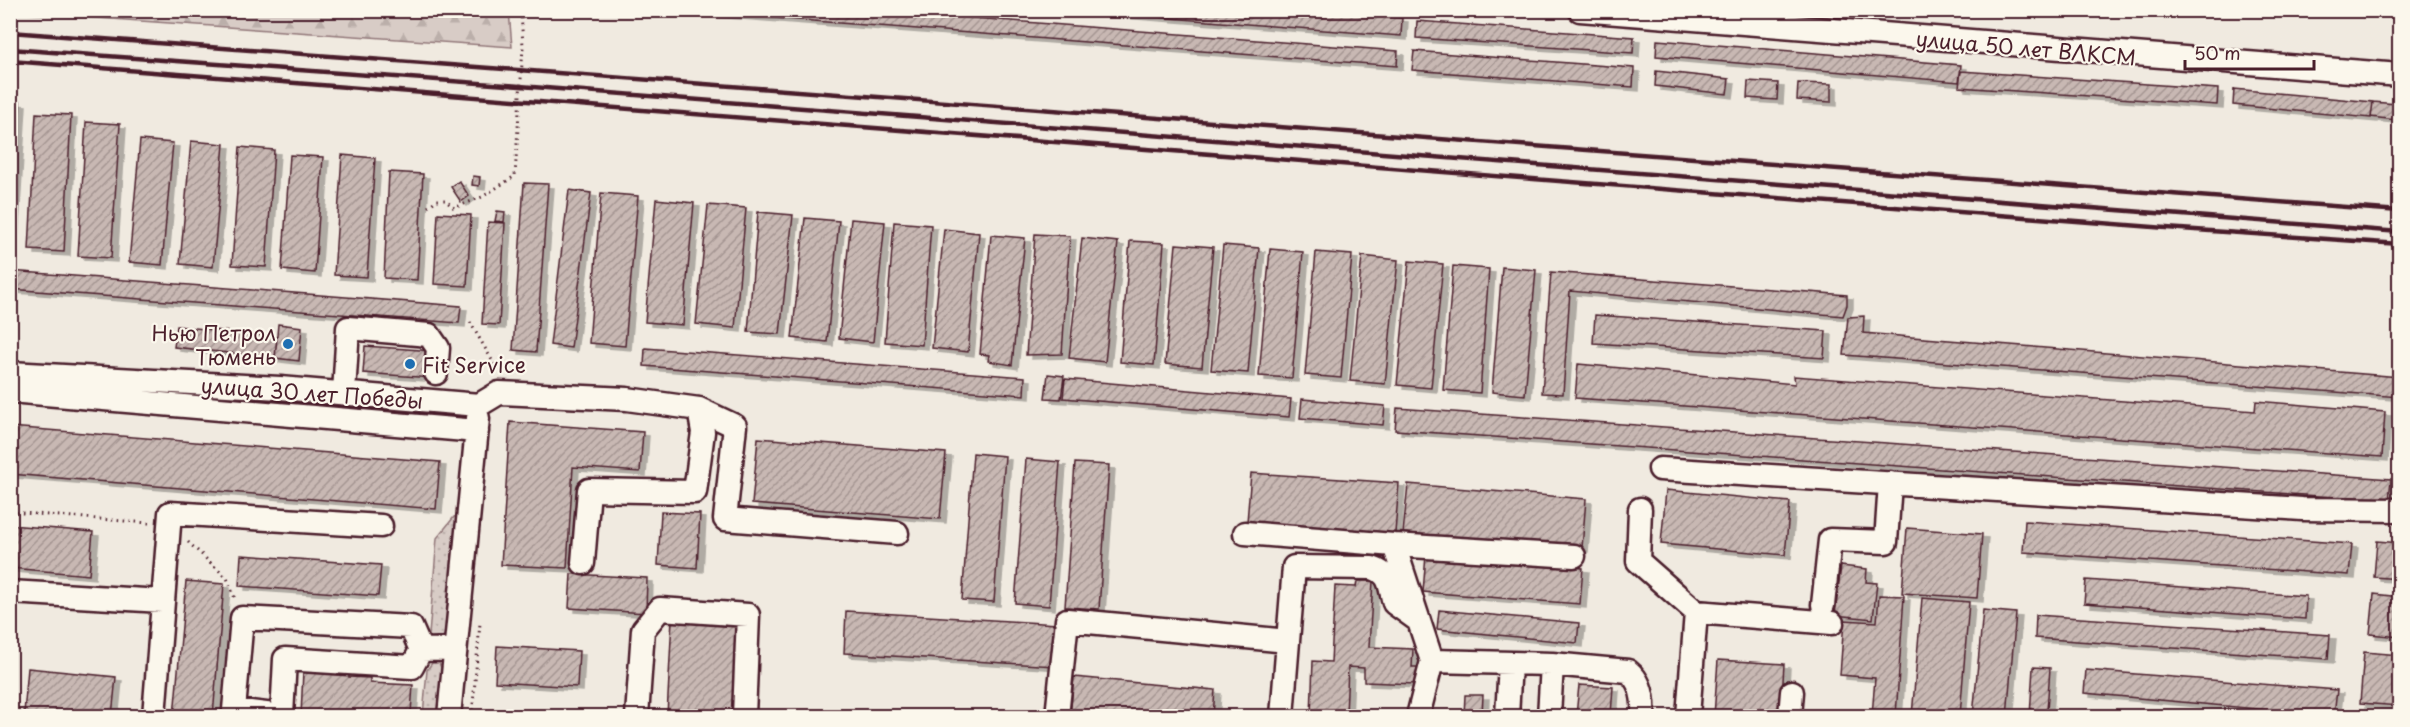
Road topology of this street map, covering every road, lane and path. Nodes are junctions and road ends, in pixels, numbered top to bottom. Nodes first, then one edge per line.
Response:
1 (521, 10) edge
2 (1580, 10) edge
3 (2400, 75) edge
4 (428, 207) dead end
5 (470, 322) dead end
6 (10, 373) edge
7 (436, 373) dead end
8 (500, 376) dead end
9 (10, 391) edge
10 (345, 393) junction
11 (479, 405) junction
12 (699, 409) junction
13 (477, 431) junction
14 (1660, 469) dead end
15 (1890, 483) junction
16 (1640, 509) dead end
17 (2400, 510) edge
18 (10, 512) edge
19 (169, 525) junction
20 (381, 526) dead end
21 (897, 533) dead end
22 (1245, 533) dead end
23 (1395, 545) junction
24 (1574, 556) dead end
25 (583, 563) dead end
26 (10, 592) edge
27 (162, 601) junction
28 (1696, 612) junction
29 (242, 618) junction
30 (1419, 621) junction
31 (1288, 641) junction
32 (455, 649) junction
33 (421, 650) junction
34 (1432, 661) junction
35 (1510, 663) junction
36 (1552, 664) junction
37 (1792, 692) dead end
38 (154, 717) edge
39 (449, 717) edge
40 (637, 717) edge
41 (744, 717) edge
42 (1057, 717) edge
43 (1281, 717) edge
44 (1418, 717) edge
45 (1508, 717) edge
46 (1549, 717) edge
47 (1643, 717) edge
48 (1688, 717) edge
49 (1790, 717) edge

1 - 4 path
2 - 3 street, улица 50 лет ВЛКСМ
5 - 8 path
6 - 10 street, улица 30 лет Победы
7 - 10 street
9 - 13 street, улица 30 лет Победы
10 - 11 street, улица 30 лет Победы
11 - 12 street
11 - 13 street
12 - 21 street
12 - 25 street
13 - 32 street
14 - 15 street
15 - 17 street
15 - 28 street
16 - 28 street
18 - 19 path
19 - 20 street
19 - 27 street
19 - 29 path
22 - 23 street
23 - 24 street
23 - 30 street
26 - 27 street
27 - 38 street
28 - 48 street
29 - 33 street
29 - 33 street
30 - 31 street
30 - 34 street
31 - 42 street
31 - 43 street
32 - 33 street
32 - 39 street
34 - 35 street
34 - 44 street
35 - 36 street
35 - 45 street
36 - 46 street
36 - 47 street
37 - 49 street
40 - 41 street

